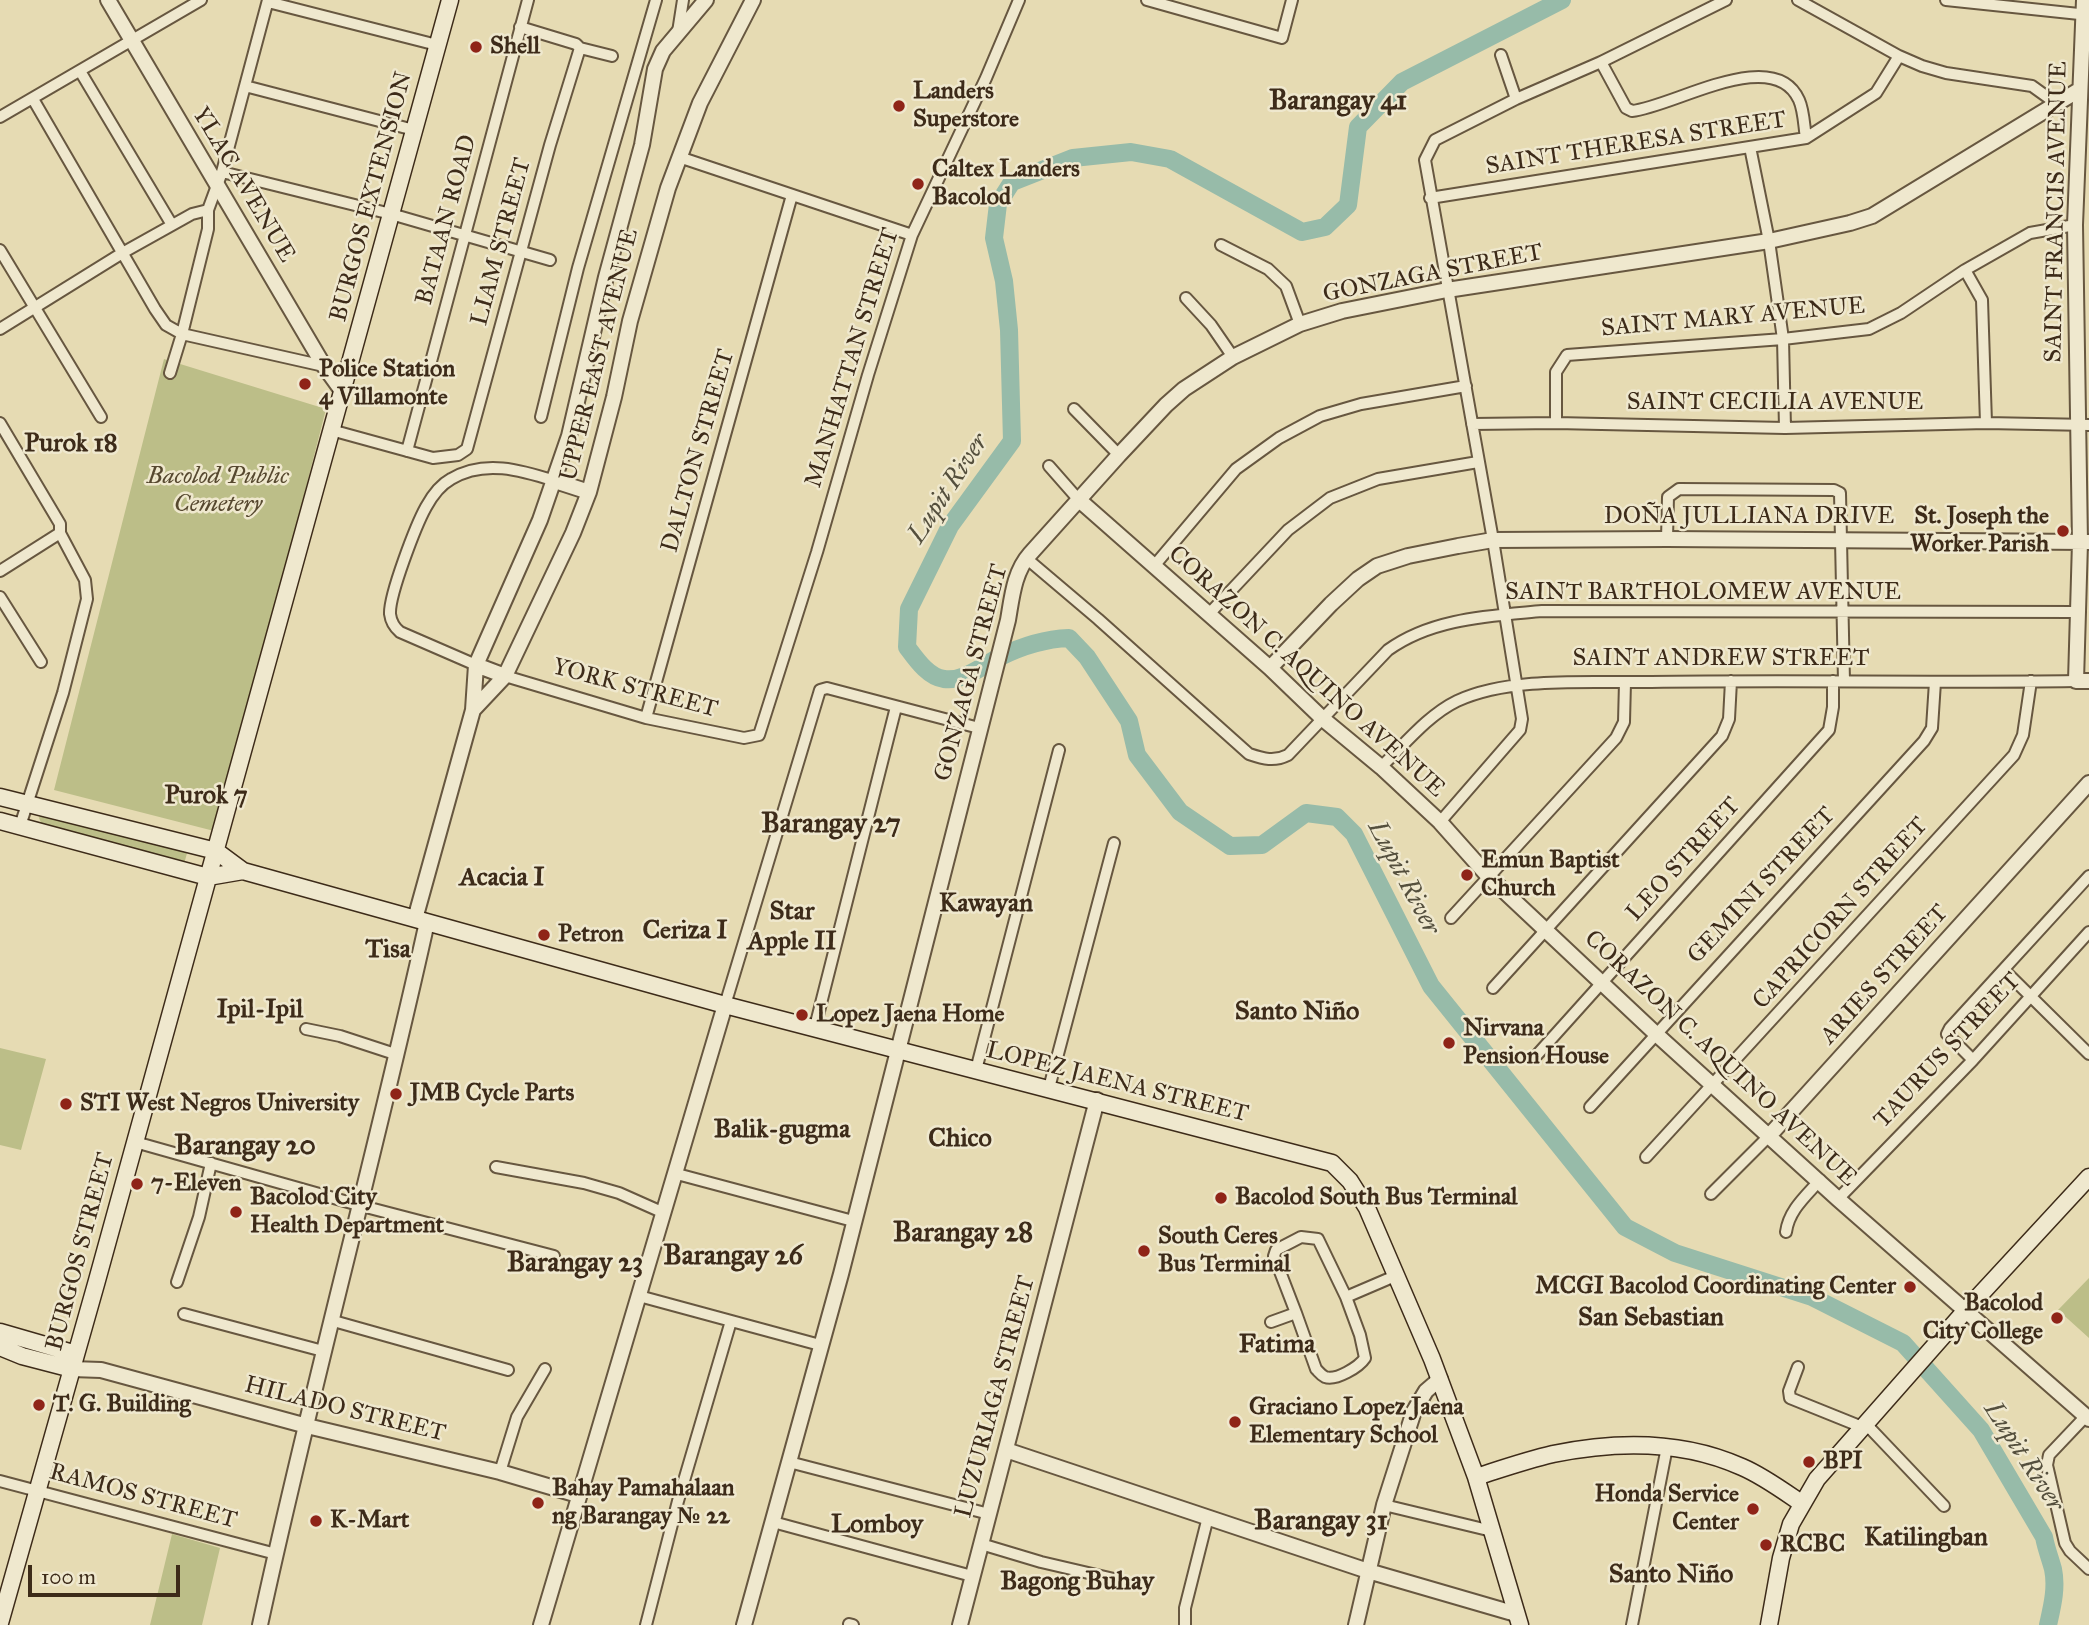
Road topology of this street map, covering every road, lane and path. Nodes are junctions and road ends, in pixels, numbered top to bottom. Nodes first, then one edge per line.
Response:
1 (108, 0) edge
2 (201, 0) edge
3 (450, 0) edge
4 (528, 0) edge
5 (656, 0) edge
6 (683, 0) edge
7 (706, 0) edge
8 (753, 0) edge
9 (1019, 0) edge
10 (1292, 0) edge
11 (1726, 0) edge
12 (1798, 0) edge
13 (1946, 0) edge
14 (268, 1) edge
15 (1151, 1) edge
16 (2085, 10) edge
17 (520, 27) junction
18 (678, 32) junction
19 (132, 40) junction
20 (437, 44) junction
21 (580, 48) junction
22 (1501, 55) dead end
23 (612, 56) dead end
24 (1899, 56) junction
25 (1601, 62) junction
26 (80, 71) junction
27 (245, 86) junction
28 (2084, 90) edge
29 (33, 99) junction
30 (1516, 99) junction
31 (2057, 104) junction
32 (0, 117) edge
33 (414, 130) junction
34 (1806, 138) junction
35 (1750, 147) junction
36 (679, 158) junction
37 (220, 179) junction
38 (792, 195) junction
39 (1430, 198) junction
40 (208, 209) junction
41 (391, 214) junction
42 (172, 225) junction
43 (2075, 225) junction
44 (464, 235) junction
45 (912, 235) junction
46 (1769, 242) junction
47 (1221, 245) dead end
48 (0, 250) edge
49 (521, 251) junction
50 (124, 252) junction
51 (550, 260) dead end
52 (1965, 270) junction
53 (1447, 290) junction
54 (1186, 298) dead end
55 (35, 308) junction
56 (1300, 324) junction
57 (0, 329) edge
58 (181, 334) junction
59 (1783, 339) junction
60 (1233, 357) junction
61 (324, 366) junction
62 (170, 373) dead end
63 (1466, 386) junction
64 (342, 391) junction
65 (1074, 409) dead end
66 (101, 417) dead end
67 (541, 418) dead end
68 (0, 423) edge
69 (1556, 423) junction
70 (1986, 423) junction
71 (1472, 424) junction
72 (2084, 425) edge
73 (1785, 428) junction
74 (331, 430) junction
75 (407, 451) junction
76 (1119, 455) junction
77 (1478, 462) junction
78 (1049, 466) dead end
79 (555, 481) junction
80 (589, 492) junction
81 (1078, 499) junction
82 (60, 533) junction
83 (1667, 539) junction
84 (1493, 540) junction
85 (1843, 540) junction
86 (2085, 542) edge
87 (1026, 558) junction
88 (1154, 566) junction
89 (0, 571) edge
90 (0, 597) edge
91 (1844, 612) junction
92 (2078, 612) junction
93 (1506, 614) junction
94 (1208, 615) junction
95 (41, 663) dead end
96 (476, 665) junction
97 (1270, 668) junction
98 (505, 676) junction
99 (1731, 681) junction
100 (1839, 681) junction
101 (1935, 681) junction
102 (2031, 681) junction
103 (2083, 681) edge
104 (1625, 682) junction
105 (1517, 686) junction
106 (896, 707) junction
107 (473, 710) junction
108 (646, 718) junction
109 (1323, 719) junction
110 (979, 728) junction
111 (754, 738) joint
112 (1059, 750) dead end
113 (1381, 767) junction
114 (2089, 783) edge
115 (0, 797) edge
116 (28, 803) junction
117 (0, 821) edge
118 (1440, 822) junction
119 (20, 826) junction
120 (1114, 843) dead end
121 (216, 851) junction
122 (243, 871) junction
123 (2089, 876) edge
124 (208, 877) junction
125 (1489, 877) junction
126 (1451, 918) dead end
127 (421, 920) junction
128 (1545, 930) junction
129 (2089, 932) edge
130 (2004, 970) junction
131 (1601, 981) junction
132 (1493, 988) dead end
133 (2029, 996) junction
134 (725, 1005) junction
135 (815, 1027) junction
136 (306, 1029) dead end
137 (1655, 1033) junction
138 (898, 1051) junction
139 (2089, 1054) edge
140 (398, 1055) junction
141 (1536, 1056) dead end
142 (1973, 1060) junction
143 (976, 1070) junction
144 (1713, 1084) junction
145 (1049, 1088) junction
146 (1097, 1100) junction
147 (1590, 1107) dead end
148 (1769, 1136) junction
149 (135, 1142) junction
150 (1646, 1157) dead end
151 (211, 1163) junction
152 (496, 1167) dead end
153 (677, 1174) junction
154 (2089, 1177) edge
155 (1820, 1180) junction
156 (1711, 1194) dead end
157 (1838, 1199) junction
158 (362, 1206) junction
159 (664, 1213) junction
160 (853, 1222) junction
161 (1786, 1232) dead end
162 (554, 1256) dead end
163 (1395, 1276) junction
164 (177, 1282) dead end
165 (639, 1296) junction
166 (1346, 1297) junction
167 (1966, 1310) junction
168 (1296, 1313) junction
169 (184, 1314) dead end
170 (330, 1320) junction
171 (731, 1321) junction
172 (1272, 1322) dead end
173 (0, 1332) edge
174 (820, 1345) junction
175 (0, 1347) edge
176 (323, 1351) junction
177 (74, 1362) junction
178 (1798, 1367) dead end
179 (545, 1369) dead end
180 (508, 1370) dead end
181 (1440, 1379) junction
182 (2088, 1417) edge
183 (1863, 1425) junction
184 (307, 1426) junction
185 (1667, 1447) junction
186 (1006, 1450) junction
187 (789, 1462) junction
188 (500, 1472) junction
189 (1476, 1477) junction
190 (0, 1481) edge
191 (37, 1490) junction
192 (578, 1495) junction
193 (1801, 1503) junction
194 (1384, 1505) junction
195 (1944, 1506) dead end
196 (989, 1514) junction
197 (1208, 1517) junction
198 (773, 1522) junction
199 (1492, 1531) junction
200 (981, 1544) junction
201 (276, 1554) junction
202 (2089, 1569) edge
203 (1368, 1571) junction
204 (972, 1576) junction
205 (1114, 1579) dead end
206 (1518, 1619) edge
207 (0, 1623) edge
208 (260, 1625) edge
209 (541, 1625) edge
210 (646, 1625) edge
211 (744, 1625) edge
212 (960, 1625) edge
213 (1185, 1625) edge
214 (1356, 1625) edge
215 (1632, 1625) edge
216 (1769, 1625) edge

1 - 19 street, YLAC AVENUE
2 - 19 street
3 - 20 main road, BURGOS EXTENSION
4 - 17 street, BATAAN ROAD
5 - 67 street
6 - 18 street
7 - 18 street, UPPER EAST AVENUE
8 - 36 street, UPPER EAST AVENUE
9 - 45 street, MANHATTAN STREET
10 - 15 street
11 - 25 street
12 - 24 street
13 - 16 street
14 - 20 street
14 - 27 street
16 - 28 street, SAINT FRANCIS AVENUE
17 - 21 street
17 - 44 street, BATAAN ROAD
18 - 79 street, UPPER EAST AVENUE
19 - 26 street
19 - 37 street, YLAC AVENUE
20 - 33 main road, BURGOS EXTENSION
21 - 23 street
21 - 49 street, LIAM STREET
22 - 30 street
24 - 31 street
24 - 34 street, SAINT THERESA STREET
25 - 30 street
25 - 34 street
26 - 29 street
26 - 42 street
27 - 33 street
27 - 37 street
28 - 31 street, GONZAGA STREET
28 - 43 street, SAINT FRANCIS AVENUE
29 - 32 street
29 - 50 street
30 - 39 street
31 - 46 street, GONZAGA STREET
33 - 41 main road, BURGOS EXTENSION
34 - 35 street, SAINT THERESA STREET
35 - 39 street, SAINT THERESA STREET
35 - 46 street
36 - 38 street
36 - 80 street, UPPER EAST AVENUE
37 - 40 street
37 - 41 street
37 - 61 street, YLAC AVENUE
38 - 45 street
38 - 108 street, DALTON STREET
39 - 53 street
40 - 42 street
40 - 58 street
41 - 44 street
41 - 64 main road, BURGOS EXTENSION
42 - 50 street
43 - 52 street, SAINT MARY AVENUE
43 - 72 street, SAINT FRANCIS AVENUE
44 - 49 street
44 - 75 street, BATAAN ROAD
45 - 111 street, MANHATTAN STREET
46 - 53 street, GONZAGA STREET
46 - 59 street
47 - 56 street
48 - 55 street
49 - 51 street
49 - 75 street, LIAM STREET
50 - 55 street
50 - 58 street
52 - 59 street, SAINT MARY AVENUE
52 - 70 street
53 - 56 street, GONZAGA STREET
53 - 63 street
54 - 60 street
55 - 57 street
55 - 66 street
56 - 60 street, GONZAGA STREET
58 - 61 street
58 - 62 street
59 - 69 street, SAINT MARY AVENUE
59 - 73 street
60 - 76 street, GONZAGA STREET
61 - 64 street, YLAC AVENUE
63 - 71 street
63 - 88 street
64 - 74 main road, BURGOS EXTENSION
65 - 76 street
68 - 82 street
69 - 71 street, SAINT CECILIA AVENUE
69 - 73 street, SAINT CECILIA AVENUE
70 - 72 street, SAINT CECILIA AVENUE
70 - 73 street, SAINT CECILIA AVENUE
71 - 77 street
72 - 86 street, SAINT FRANCIS AVENUE
74 - 75 street
74 - 121 main road, BURGOS EXTENSION
76 - 81 street, GONZAGA STREET
77 - 84 street
77 - 94 street
78 - 81 street
79 - 80 street
79 - 96 street, UPPER EAST AVENUE
79 - 96 street
80 - 98 street, UPPER EAST AVENUE
81 - 87 street, GONZAGA STREET
81 - 88 street, CORAZON C. AQUINO AVENUE
82 - 89 street
82 - 116 street
83 - 84 street, DOÑA JULLIANA DRIVE
83 - 85 street, DOÑA JULLIANA DRIVE
83 - 85 street, LEO STREET
84 - 93 street
84 - 97 street, DOÑA JULLIANA DRIVE
85 - 86 street, DOÑA JULLIANA DRIVE
85 - 91 street, LEO STREET
86 - 92 street, SAINT FRANCIS AVENUE
87 - 109 street, SAINT BARTHOLOMEW AVENUE
87 - 110 street, GONZAGA STREET
88 - 94 street, CORAZON C. AQUINO AVENUE
90 - 95 street
91 - 92 street, SAINT BARTHOLOMEW AVENUE
91 - 93 street, SAINT BARTHOLOMEW AVENUE
91 - 100 street, LEO STREET
92 - 103 street, SAINT FRANCIS AVENUE
93 - 105 street
93 - 109 street, SAINT BARTHOLOMEW AVENUE
94 - 97 street, CORAZON C. AQUINO AVENUE
96 - 98 street
96 - 107 street, UPPER EAST AVENUE
97 - 109 street, CORAZON C. AQUINO AVENUE
98 - 107 street, UPPER EAST AVENUE
98 - 108 street, YORK STREET
99 - 100 street, SAINT ANDREW STREET
99 - 104 street, SAINT ANDREW STREET
99 - 128 street
100 - 101 street, SAINT ANDREW STREET
100 - 131 street, LEO STREET
101 - 102 street, SAINT ANDREW STREET
101 - 137 street, GEMINI STREET
102 - 103 street, SAINT ANDREW STREET
102 - 144 street, CAPRICORN STREET
104 - 105 street, SAINT ANDREW STREET
104 - 125 street
105 - 113 street, SAINT ANDREW STREET
105 - 118 street
106 - 110 street
106 - 134 street
106 - 135 street
107 - 127 street, UPPER EAST AVENUE
108 - 111 street, YORK STREET
109 - 113 street, CORAZON C. AQUINO AVENUE
110 - 138 street, GONZAGA STREET
112 - 143 street
113 - 118 street, CORAZON C. AQUINO AVENUE
114 - 148 street, ARIES STREET
115 - 116 main road, LOPEZ JAENA STREET
116 - 119 street
116 - 121 main road, LOPEZ JAENA STREET
117 - 119 main road, LOPEZ JAENA STREET
118 - 125 street, CORAZON C. AQUINO AVENUE
119 - 124 main road, LOPEZ JAENA STREET
120 - 145 street
121 - 122 main road, LOPEZ JAENA STREET
121 - 124 main road, BURGOS STREET
122 - 124 main road, LOPEZ JAENA STREET
122 - 127 main road, LOPEZ JAENA STREET
123 - 130 street
124 - 149 main road, BURGOS STREET
125 - 126 street
125 - 128 street, CORAZON C. AQUINO AVENUE
127 - 134 main road, LOPEZ JAENA STREET
127 - 140 street, UPPER EAST AVENUE
128 - 131 street, CORAZON C. AQUINO AVENUE
128 - 132 street
129 - 133 street, TAURUS STREET
130 - 133 street
130 - 142 street
131 - 137 street, CORAZON C. AQUINO AVENUE
131 - 141 street, LEO STREET
133 - 139 street
133 - 142 street, TAURUS STREET
134 - 135 main road, LOPEZ JAENA STREET
134 - 153 street
135 - 138 main road, LOPEZ JAENA STREET
136 - 140 street
137 - 144 street, CORAZON C. AQUINO AVENUE
137 - 147 street, GEMINI STREET
138 - 143 main road, LOPEZ JAENA STREET
138 - 160 street, GONZAGA STREET
140 - 158 street, UPPER EAST AVENUE
142 - 157 street, TAURUS STREET
143 - 145 main road, LOPEZ JAENA STREET
144 - 148 street, CORAZON C. AQUINO AVENUE
144 - 150 street, CAPRICORN STREET
145 - 146 main road, LOPEZ JAENA STREET
146 - 163 main road, LOPEZ JAENA STREET
146 - 186 street, LUZURIAGA STREET
148 - 155 street, CORAZON C. AQUINO AVENUE
148 - 156 street, ARIES STREET
149 - 151 street
149 - 177 main road, BURGOS STREET
151 - 158 street
151 - 164 street
152 - 159 street
153 - 159 street
153 - 160 street
154 - 167 main road
155 - 157 street, CORAZON C. AQUINO AVENUE
155 - 161 street
157 - 167 street, CORAZON C. AQUINO AVENUE
158 - 162 street
158 - 170 street, UPPER EAST AVENUE
159 - 165 street
160 - 174 street, GONZAGA STREET
163 - 166 street
163 - 181 main road, LOPEZ JAENA STREET
165 - 171 street
165 - 192 street
166 - 168 street
166 - 168 street
167 - 182 street, CORAZON C. AQUINO AVENUE
167 - 183 main road
168 - 172 street
169 - 176 street
170 - 176 street, UPPER EAST AVENUE
170 - 180 street
171 - 174 street
171 - 210 street
173 - 177 main road, HILADO STREET
174 - 187 street, GONZAGA STREET
175 - 177 main road, HILADO STREET
176 - 184 street, UPPER EAST AVENUE
177 - 184 street, HILADO STREET
177 - 191 main road, BURGOS STREET
178 - 183 street
179 - 188 street
181 - 189 main road, LOPEZ JAENA STREET
181 - 194 street
182 - 202 street
183 - 193 main road
183 - 195 street
184 - 188 street, HILADO STREET
184 - 201 street, UPPER EAST AVENUE
185 - 189 main road
185 - 193 main road
185 - 215 street
186 - 196 street, LUZURIAGA STREET
186 - 197 street
187 - 196 street
187 - 198 street, GONZAGA STREET
188 - 192 street, HILADO STREET
189 - 199 main road, LOPEZ JAENA STREET
190 - 191 street, RAMOS STREET
191 - 201 street, RAMOS STREET
191 - 207 main road, BURGOS STREET
192 - 209 street
193 - 216 main road
194 - 199 street
194 - 203 street
196 - 200 street, LUZURIAGA STREET
197 - 203 street
197 - 213 street
198 - 204 street
198 - 211 street, GONZAGA STREET
199 - 206 main road, LOPEZ JAENA STREET
200 - 204 street, LUZURIAGA STREET
200 - 205 street
201 - 208 street, UPPER EAST AVENUE
203 - 206 street
203 - 214 street
204 - 212 street, LUZURIAGA STREET

